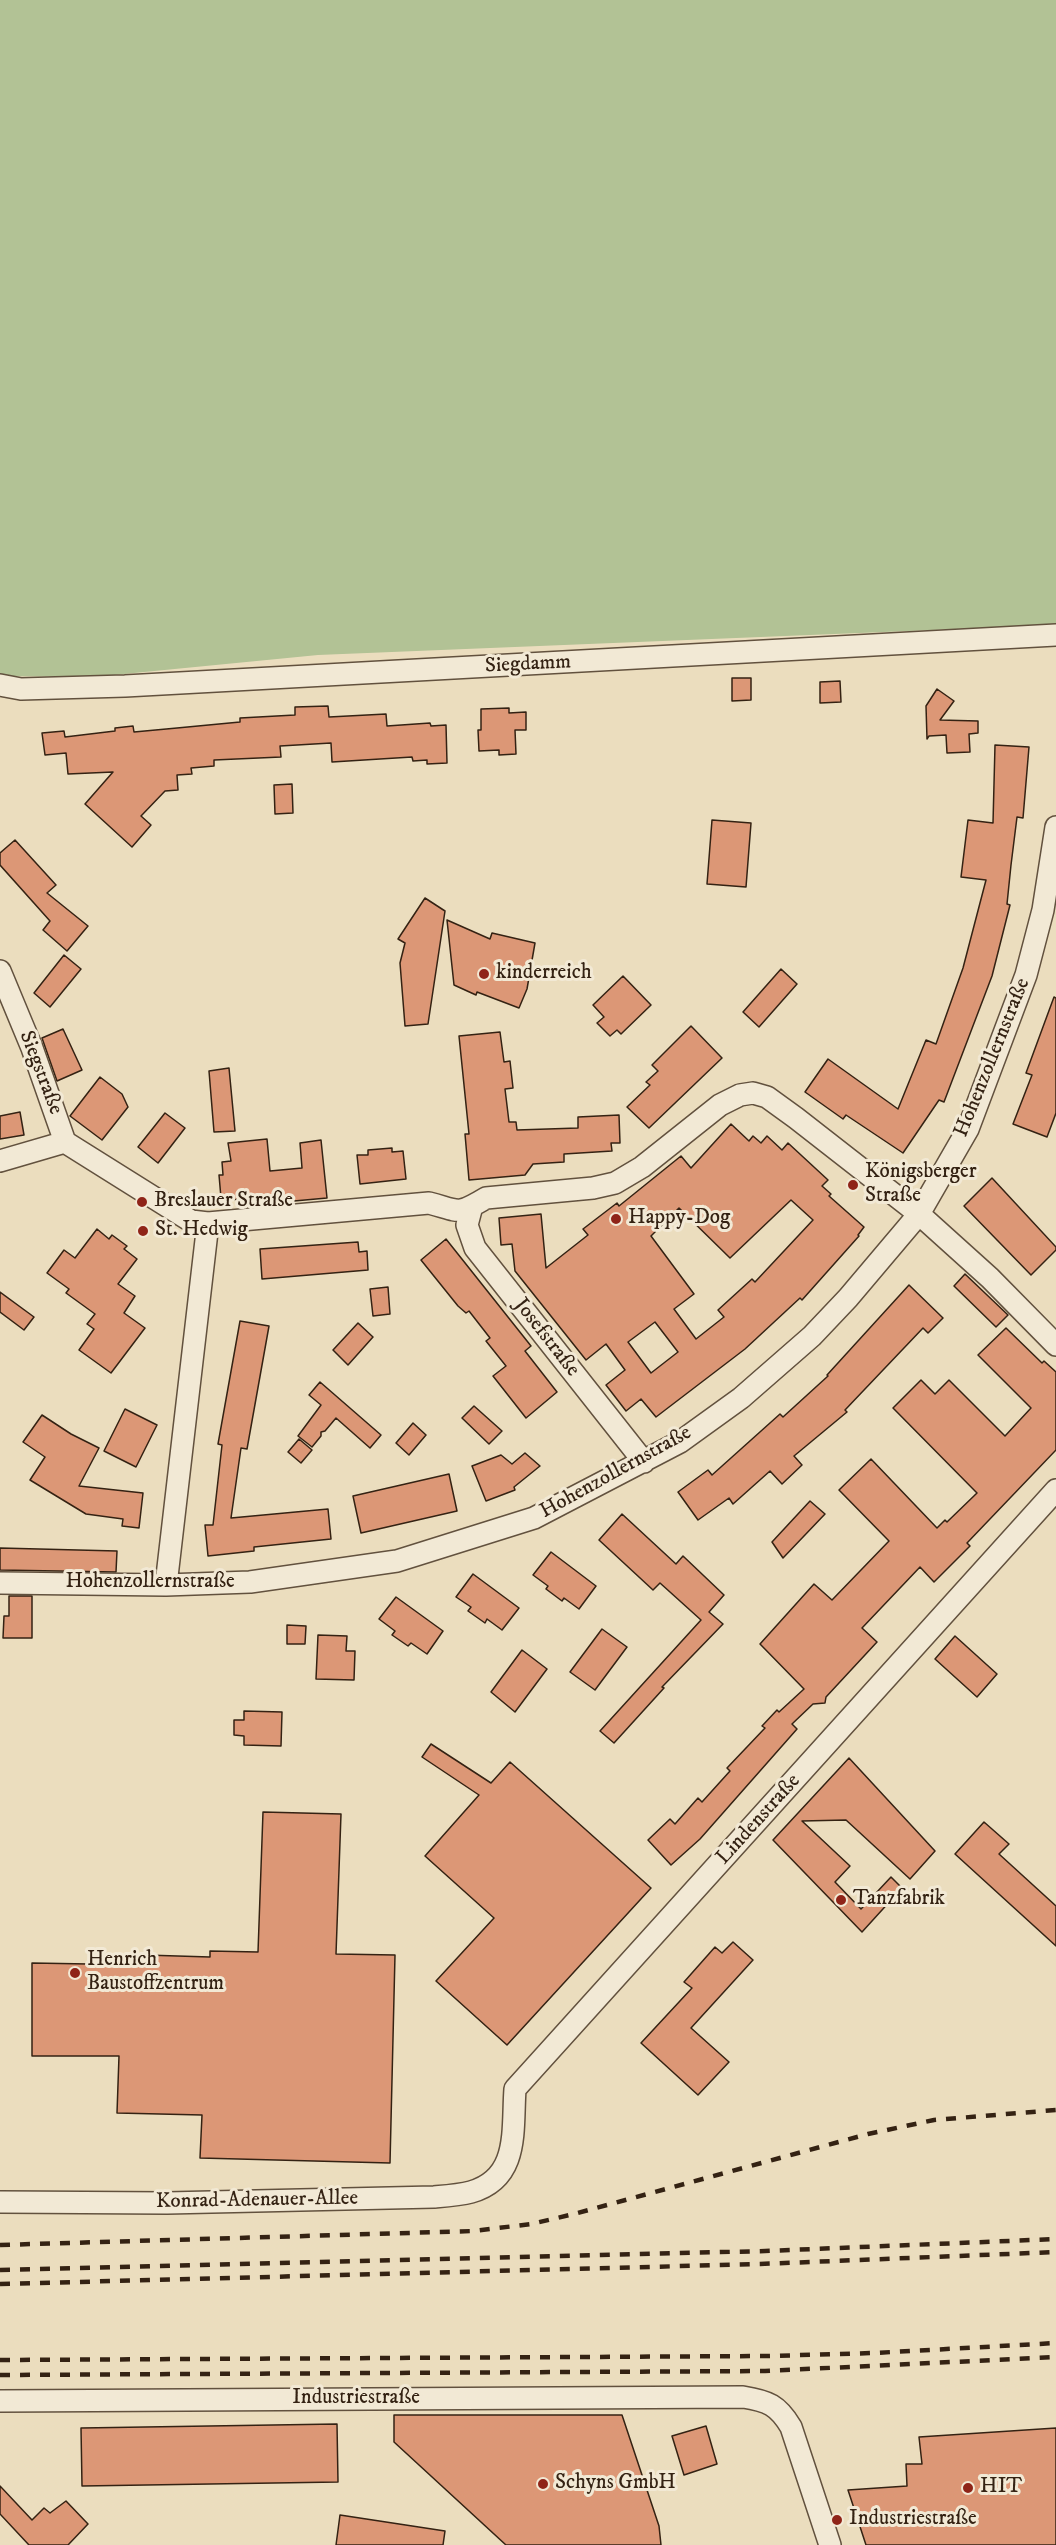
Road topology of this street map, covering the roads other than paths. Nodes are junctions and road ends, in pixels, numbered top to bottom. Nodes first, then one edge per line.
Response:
1 (1056, 635) edge
2 (0, 685) edge
3 (1056, 827) edge
4 (0, 971) edge
5 (65, 1142) junction
6 (0, 1161) edge
7 (472, 1206) junction
8 (919, 1214) junction
9 (208, 1223) junction
10 (1056, 1345) edge
11 (644, 1462) junction
12 (1056, 1490) edge
13 (0, 1583) edge
14 (166, 1586) junction
15 (505, 2168) joint
16 (0, 2202) edge
17 (0, 2401) edge
18 (830, 2545) edge

1 - 2 street, Siegdamm
3 - 8 street, Hohenzollernstraße
4 - 5 street, Siegstraße
5 - 6 street
5 - 9 street
7 - 8 street
7 - 9 street
7 - 11 street, Josefstraße
8 - 10 street
8 - 11 street, Hohenzollernstraße
9 - 14 street
11 - 14 street, Hohenzollernstraße
12 - 15 street, Lindenstraße
13 - 14 street, Hohenzollernstraße
15 - 16 street, Konrad-Adenauer-Allee
17 - 18 street, Industriestraße

